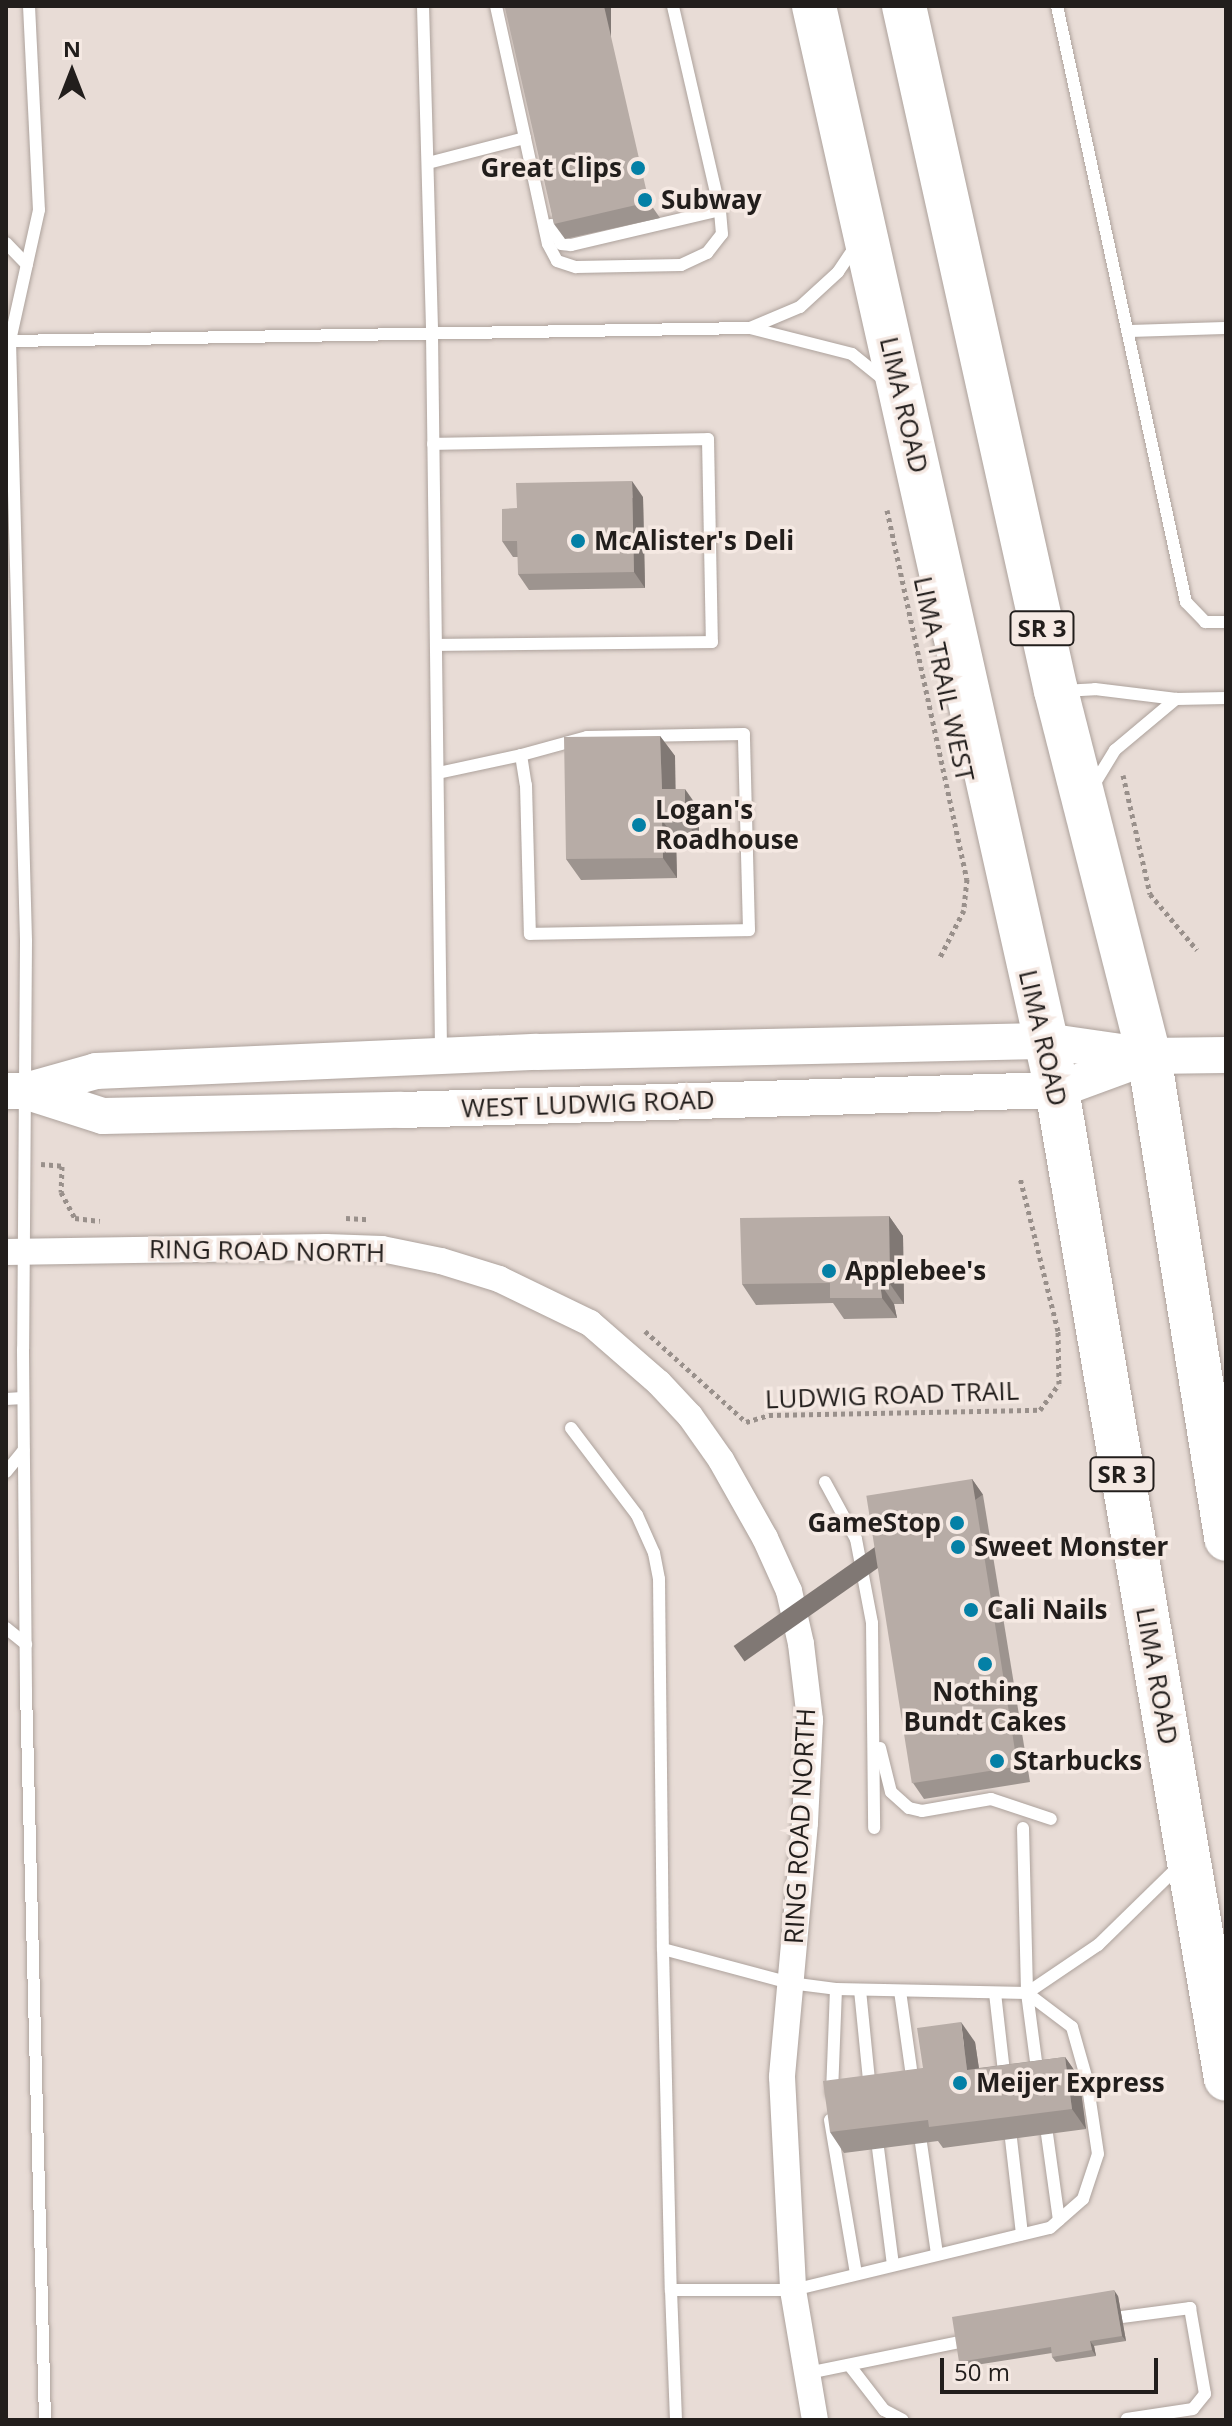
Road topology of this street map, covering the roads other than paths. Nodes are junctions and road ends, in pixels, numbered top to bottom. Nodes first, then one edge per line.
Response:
1 (29, 6) edge
2 (432, 6) edge
3 (496, 6) edge
4 (673, 6) edge
5 (814, 6) edge
6 (904, 6) edge
7 (1057, 6) edge
8 (423, 12) edge
9 (525, 138) junction
10 (428, 163) junction
11 (536, 189) junction
12 (720, 210) junction
13 (865, 232) junction
14 (6, 243) edge
15 (27, 265) junction
16 (750, 328) junction
17 (1226, 328) edge
18 (1128, 331) junction
19 (432, 334) junction
20 (10, 341) junction
21 (902, 394) junction
22 (433, 444) junction
23 (1226, 622) edge
24 (436, 645) junction
25 (1056, 691) junction
26 (1226, 698) edge
27 (1176, 699) junction
28 (521, 755) junction
29 (438, 773) junction
30 (1084, 799) junction
31 (1045, 1041) junction
32 (1226, 1055) edge
33 (441, 1056) junction
34 (1149, 1056) junction
35 (1057, 1090) junction
36 (16, 1091) edge
37 (15, 1251) edge
38 (23, 1398) junction
39 (6, 1399) edge
40 (571, 1428) dead end
41 (24, 1450) junction
42 (6, 1472) edge
43 (825, 1482) dead end
44 (1226, 1539) edge
45 (6, 1628) edge
46 (26, 1644) junction
47 (875, 1721) junction
48 (1051, 1819) dead end
49 (874, 1828) dead end
50 (1023, 1828) dead end
51 (1188, 1857) junction
52 (663, 1949) junction
53 (790, 1983) junction
54 (836, 1989) junction
55 (860, 1990) junction
56 (900, 1991) junction
57 (995, 1993) junction
58 (1027, 1993) junction
59 (1226, 2079) edge
60 (1039, 2082) edge
61 (1005, 2087) edge
62 (914, 2091) edge
63 (871, 2097) edge
64 (1047, 2134) edge
65 (1011, 2139) edge
66 (921, 2143) edge
67 (878, 2148) edge
68 (1059, 2220) junction
69 (1022, 2234) junction
70 (937, 2254) junction
71 (893, 2265) junction
72 (856, 2273) junction
73 (671, 2290) junction
74 (793, 2290) junction
75 (1122, 2317) edge
76 (959, 2342) edge
77 (850, 2366) junction
78 (808, 2373) junction
79 (1127, 2419) edge
80 (45, 2420) edge
81 (676, 2420) edge
82 (815, 2420) edge
83 (903, 2420) edge

1 - 15 lane
2 - 8 lane
3 - 9 lane
4 - 12 lane
5 - 13 highway, LIMA ROAD / SR 3
6 - 25 highway, SR 3
7 - 18 lane
8 - 10 lane
9 - 10 lane
9 - 11 lane
10 - 19 lane
11 - 12 lane
11 - 12 lane
13 - 16 lane
13 - 21 highway, LIMA ROAD / SR 3
14 - 15 lane
15 - 20 lane
16 - 19 lane
16 - 21 lane
17 - 18 lane
18 - 23 lane
19 - 20 lane
19 - 22 lane
20 - 36 lane
21 - 31 highway, LIMA ROAD / SR 3
22 - 24 lane
22 - 24 lane
24 - 29 lane
25 - 27 lane
25 - 30 highway, SR 3
26 - 27 lane
27 - 30 lane
28 - 28 lane
28 - 29 lane
29 - 33 lane
30 - 34 highway, SR 3
31 - 33 main road, WEST LUDWIG ROAD
31 - 34 main road, WEST LUDWIG ROAD
31 - 35 highway, LIMA ROAD / SR 3
32 - 34 main road, WEST LUDWIG ROAD
33 - 36 main road, WEST LUDWIG ROAD
34 - 35 main road, WEST LUDWIG ROAD
34 - 44 highway, SR 3
35 - 36 main road, WEST LUDWIG ROAD
35 - 51 highway, LIMA ROAD / SR 3
36 - 37 lane
37 - 38 lane
37 - 53 street, RING ROAD NORTH
38 - 39 lane
38 - 41 lane
40 - 52 lane
41 - 42 lane
41 - 46 lane
43 - 47 lane
45 - 46 lane
46 - 80 lane
47 - 48 lane
47 - 49 lane
50 - 58 lane
51 - 58 lane
51 - 59 highway, LIMA ROAD / SR 3
52 - 53 lane
52 - 73 lane
53 - 54 lane
53 - 74 street, RING ROAD NORTH
54 - 55 lane
54 - 72 lane
55 - 56 lane
55 - 63 lane
56 - 57 lane
56 - 62 lane
57 - 58 lane
57 - 61 lane
58 - 60 lane
58 - 68 lane
64 - 68 lane
65 - 69 lane
66 - 70 lane
67 - 71 lane
68 - 69 lane
69 - 70 lane
70 - 71 lane
71 - 72 lane
72 - 74 lane
73 - 74 lane
73 - 81 lane
74 - 78 street, RING ROAD NORTH
75 - 79 lane
76 - 77 lane
77 - 78 lane
77 - 83 lane
78 - 82 street, RING ROAD NORTH

